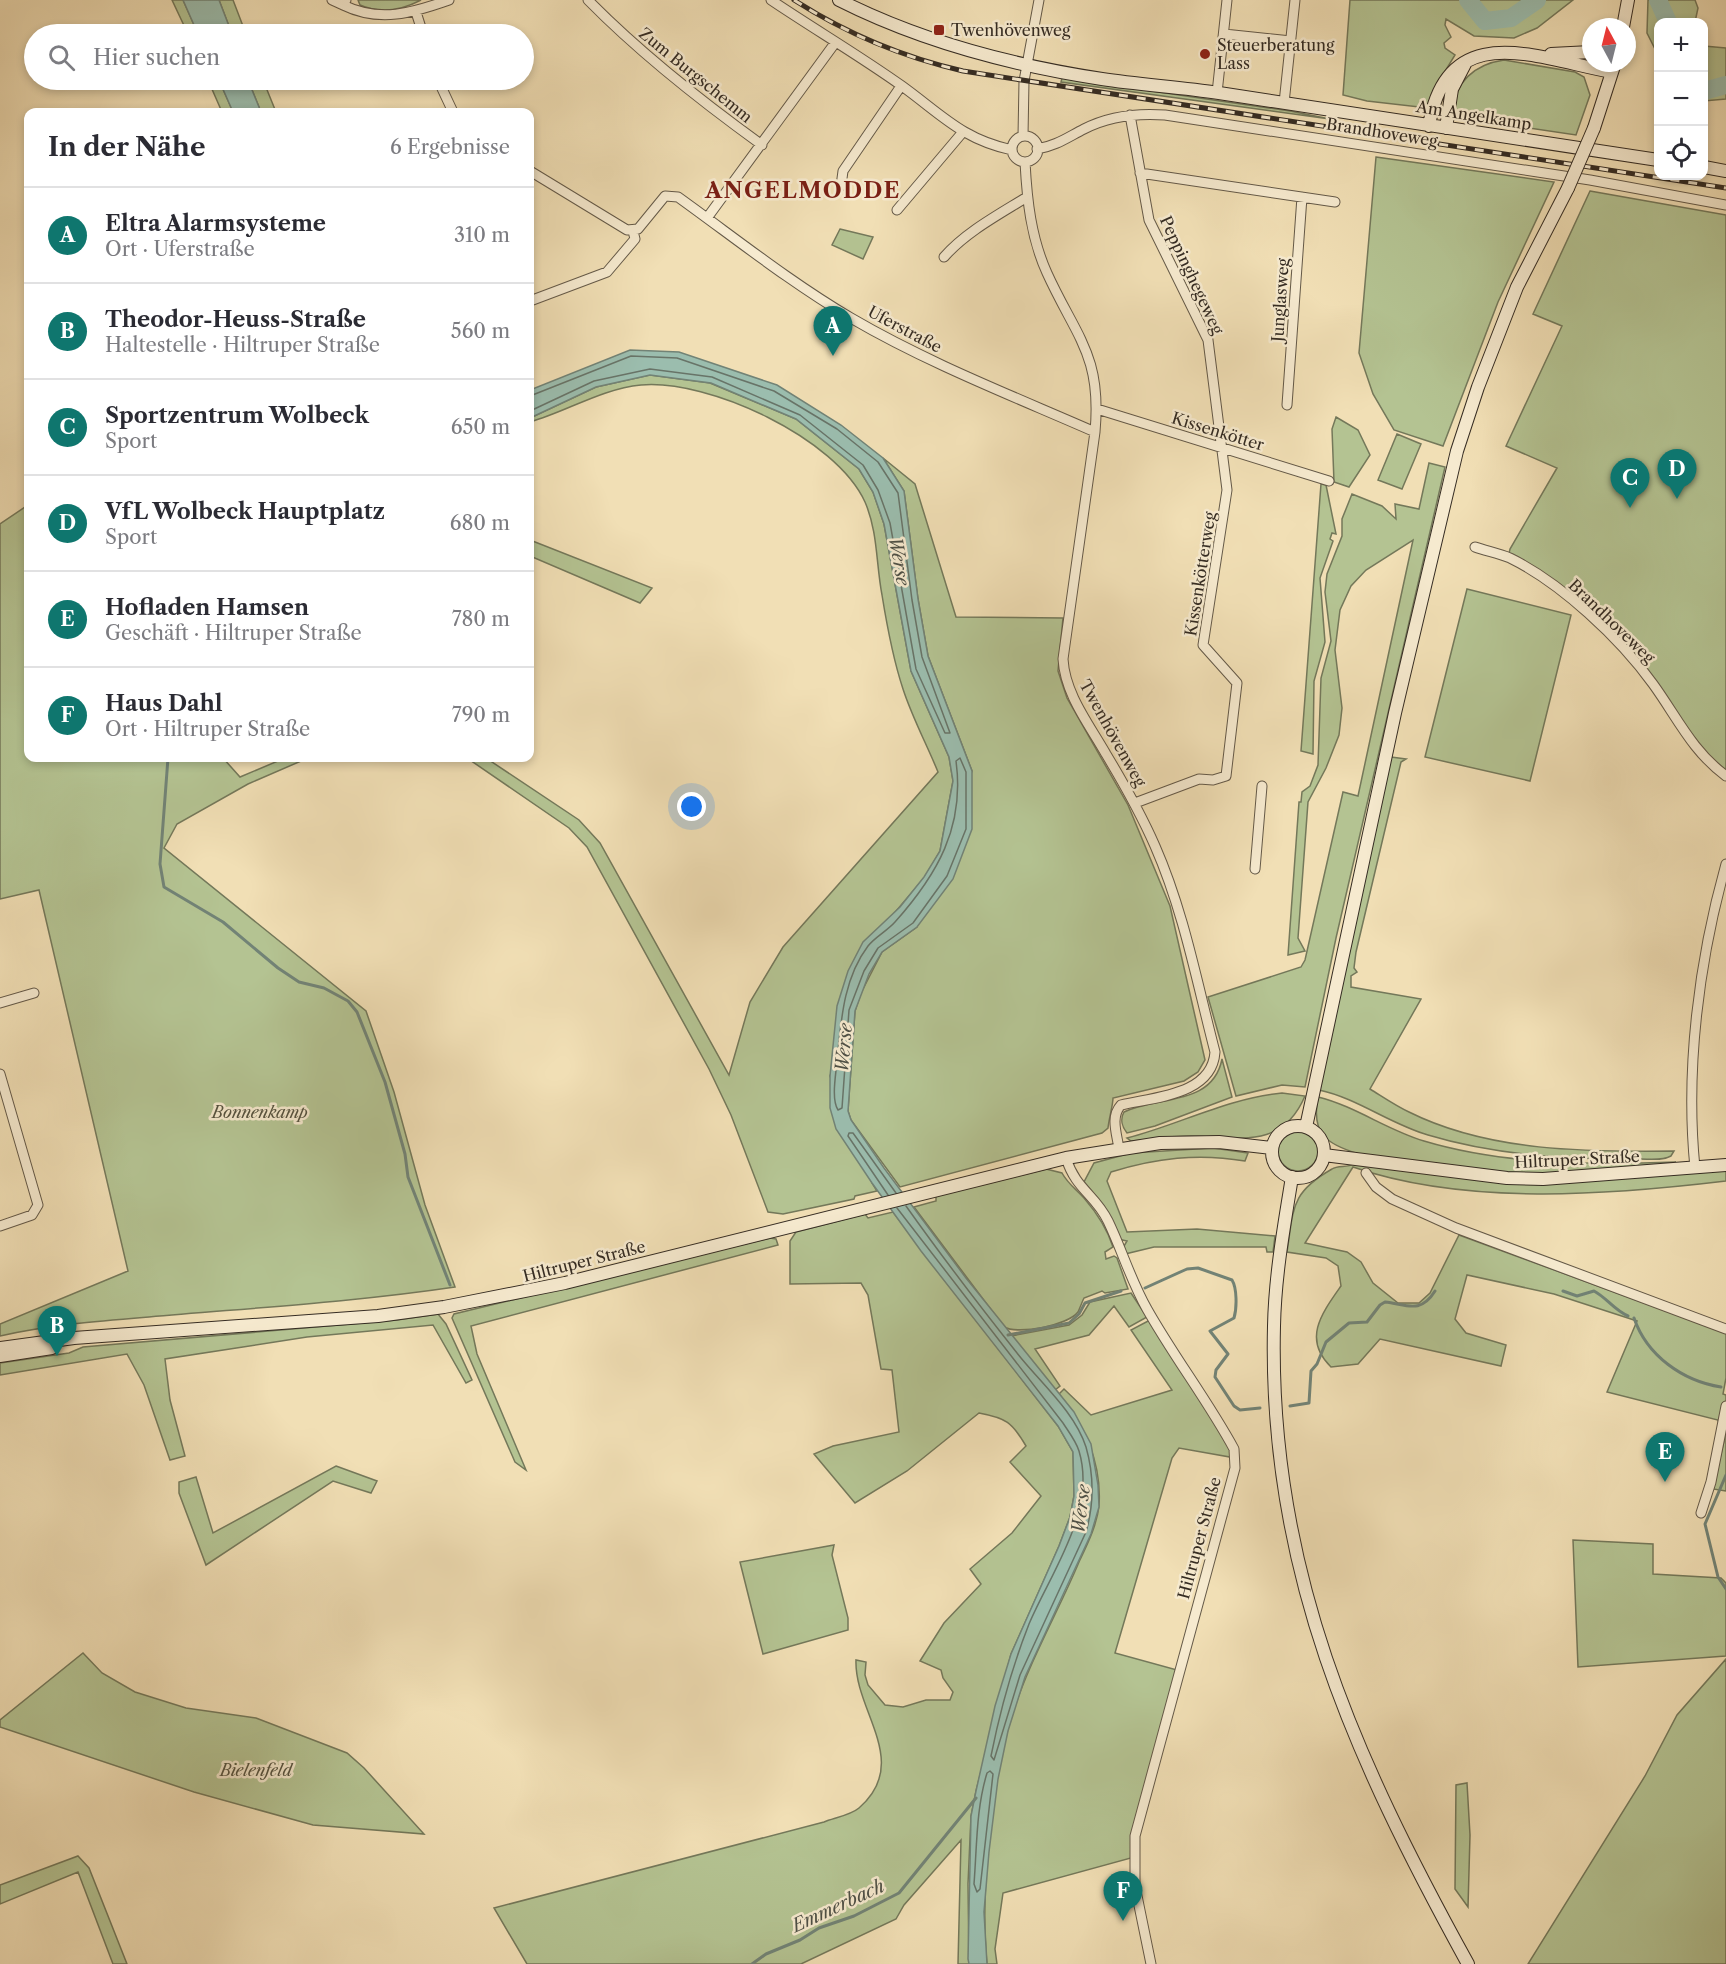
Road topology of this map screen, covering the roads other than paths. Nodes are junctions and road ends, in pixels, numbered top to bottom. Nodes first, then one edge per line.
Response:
1 (332, 0) edge
2 (449, 0) edge
3 (588, 0) edge
4 (771, 0) edge
5 (839, 0) edge
6 (1039, 0) edge
7 (1227, 0) edge
8 (1295, 0) edge
9 (1628, 0) edge
10 (345, 3) edge
11 (416, 12) junction
12 (1625, 18) edge
13 (420, 24) edge
14 (1224, 34) junction
15 (1291, 41) junction
16 (835, 43) junction
17 (1582, 53) edge
18 (1544, 55) junction
19 (1582, 62) edge
20 (1466, 63) junction
21 (1027, 65) junction
22 (1612, 72) edge
23 (901, 86) junction
24 (443, 90) edge
25 (1217, 93) junction
26 (1284, 103) junction
27 (451, 108) edge
28 (1130, 115) junction
29 (1429, 126) junction
30 (1446, 128) junction
31 (962, 133) junction
32 (1023, 136) junction
33 (762, 145) junction
34 (1037, 149) junction
35 (1012, 150) junction
36 (1654, 159) edge
37 (1025, 162) junction
38 (1708, 168) edge
39 (1725, 170) edge
40 (1140, 173) junction
41 (534, 174) edge
42 (841, 186) dead end
43 (1027, 197) junction
44 (1302, 197) junction
45 (1335, 202) dead end
46 (1726, 205) edge
47 (897, 210) dead end
48 (707, 218) junction
49 (633, 231) junction
50 (944, 257) dead end
51 (534, 299) edge
52 (1287, 405) dead end
53 (1097, 409) junction
54 (1095, 432) junction
55 (1221, 447) junction
56 (1329, 481) dead end
57 (1475, 547) dead end
58 (1726, 776) edge
59 (1262, 786) dead end
60 (1135, 803) junction
61 (1726, 864) edge
62 (1255, 869) dead end
63 (34, 993) dead end
64 (0, 1003) edge
65 (0, 1074) edge
66 (1305, 1127) junction
67 (1272, 1148) junction
68 (1119, 1149) junction
69 (1324, 1155) junction
70 (1066, 1158) junction
71 (1726, 1165) edge
72 (1695, 1168) junction
73 (1366, 1173) dead end
74 (1293, 1177) junction
75 (0, 1226) edge
76 (1726, 1329) edge
77 (100, 1338) junction
78 (0, 1348) edge
79 (0, 1356) edge
80 (1726, 1406) edge
81 (1701, 1513) dead end
82 (1151, 1964) edge
83 (1468, 1964) edge

1 - 10 street
2 - 11 street
3 - 33 street, Zum Burgschemm
4 - 16 street
5 - 21 street, Am Angelkamp
6 - 21 street
7 - 14 street
8 - 15 street
9 - 12 street
10 - 11 street
11 - 13 street
14 - 15 street
14 - 25 street
15 - 26 street
16 - 23 street
16 - 33 street
17 - 18 street
18 - 19 street
18 - 20 street
20 - 29 street
20 - 30 street
21 - 25 street, Am Angelkamp
21 - 32 street
22 - 66 street, bridge
23 - 31 street
23 - 42 street
24 - 27 street
25 - 26 street, Am Angelkamp
26 - 29 street, Am Angelkamp
28 - 34 street, Brandhoveweg
28 - 40 street, Peppinghegeweg
28 - 46 street, Brandhoveweg
29 - 30 street, Am Angelkamp
30 - 36 street, Am Angelkamp
31 - 35 street
31 - 47 street
32 - 34 street
32 - 35 street
33 - 48 street
34 - 37 street
35 - 37 street
37 - 43 street, Twenhövenweg
38 - 39 street
40 - 44 street
40 - 55 street, Peppinghegeweg
41 - 49 street
43 - 50 street
43 - 53 street, Twenhövenweg
44 - 45 street
44 - 52 street, Junglasweg
48 - 49 street, Uferstraße
48 - 54 street, Uferstraße
49 - 51 street, Uferstraße
53 - 54 street, Twenhövenweg
53 - 55 street, Kissenkötter
54 - 60 street, Twenhövenweg
55 - 56 street, Kissenkötter
55 - 60 street, Kissenkötterweg
57 - 58 street, Brandhoveweg
59 - 62 street
60 - 68 street, Twenhövenweg
61 - 72 street
63 - 64 street
65 - 75 street
66 - 67 street
66 - 69 street
67 - 68 street, Hiltruper Straße
67 - 74 street
68 - 70 street, Hiltruper Straße
69 - 72 street, Hiltruper Straße
69 - 74 street
70 - 77 street, Hiltruper Straße
70 - 82 street, Hiltruper Straße
71 - 72 street, Hiltruper Straße
73 - 76 street
74 - 83 street
77 - 78 street, Hiltruper Straße
77 - 79 street, Hiltruper Straße
80 - 81 street

